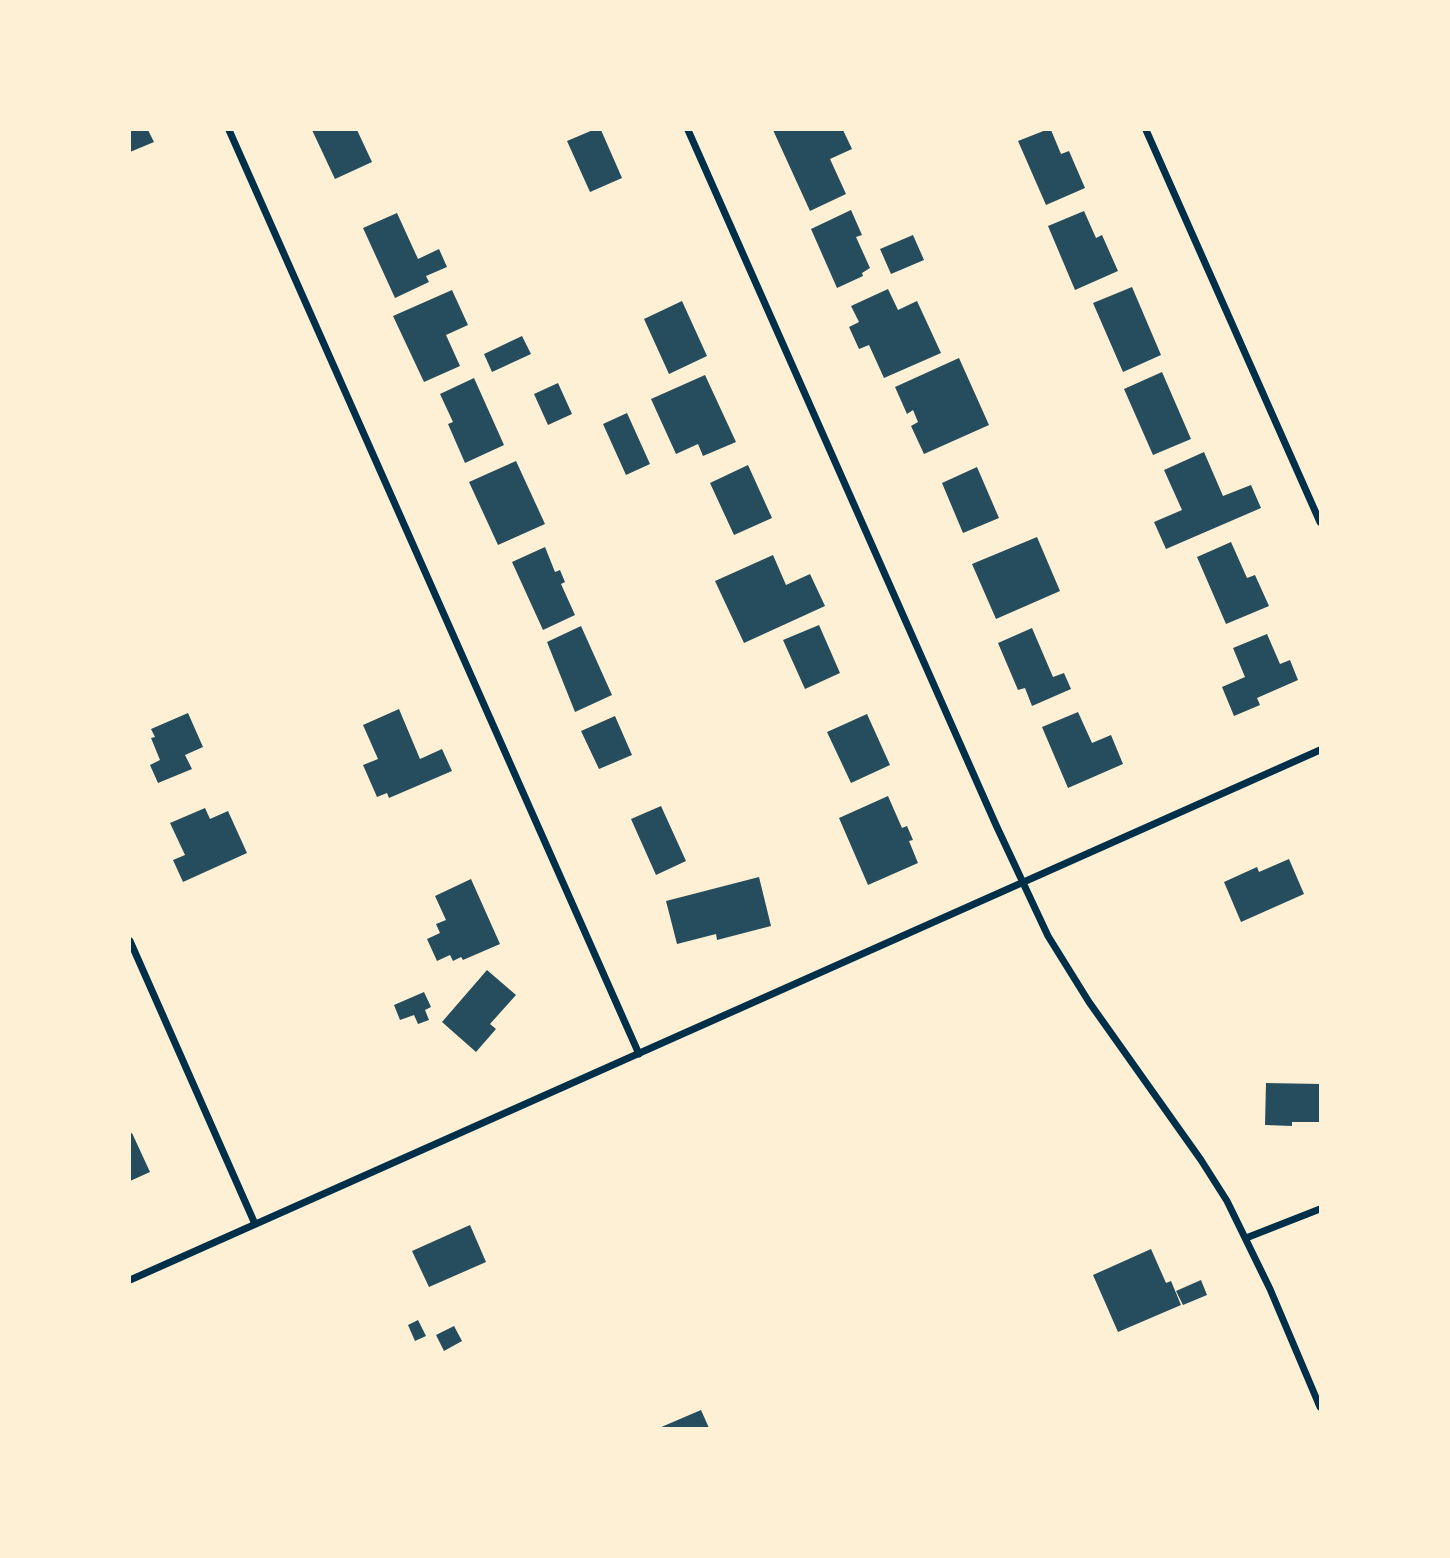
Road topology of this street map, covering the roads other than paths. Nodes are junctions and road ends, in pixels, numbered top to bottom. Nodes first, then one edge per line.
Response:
1 (229, 130) edge
2 (688, 130) edge
3 (1146, 130) edge
4 (1321, 522) edge
5 (1321, 750) edge
6 (1022, 882) junction
7 (130, 941) edge
8 (639, 1054) junction
9 (1321, 1209) edge
10 (256, 1224) junction
11 (1246, 1238) junction
12 (130, 1280) edge
13 (1321, 1407) edge

1 - 8 street
2 - 6 street
3 - 4 street
5 - 6 street
6 - 8 street
6 - 11 street
7 - 10 street
8 - 10 street
9 - 11 street
10 - 12 street
11 - 13 street

